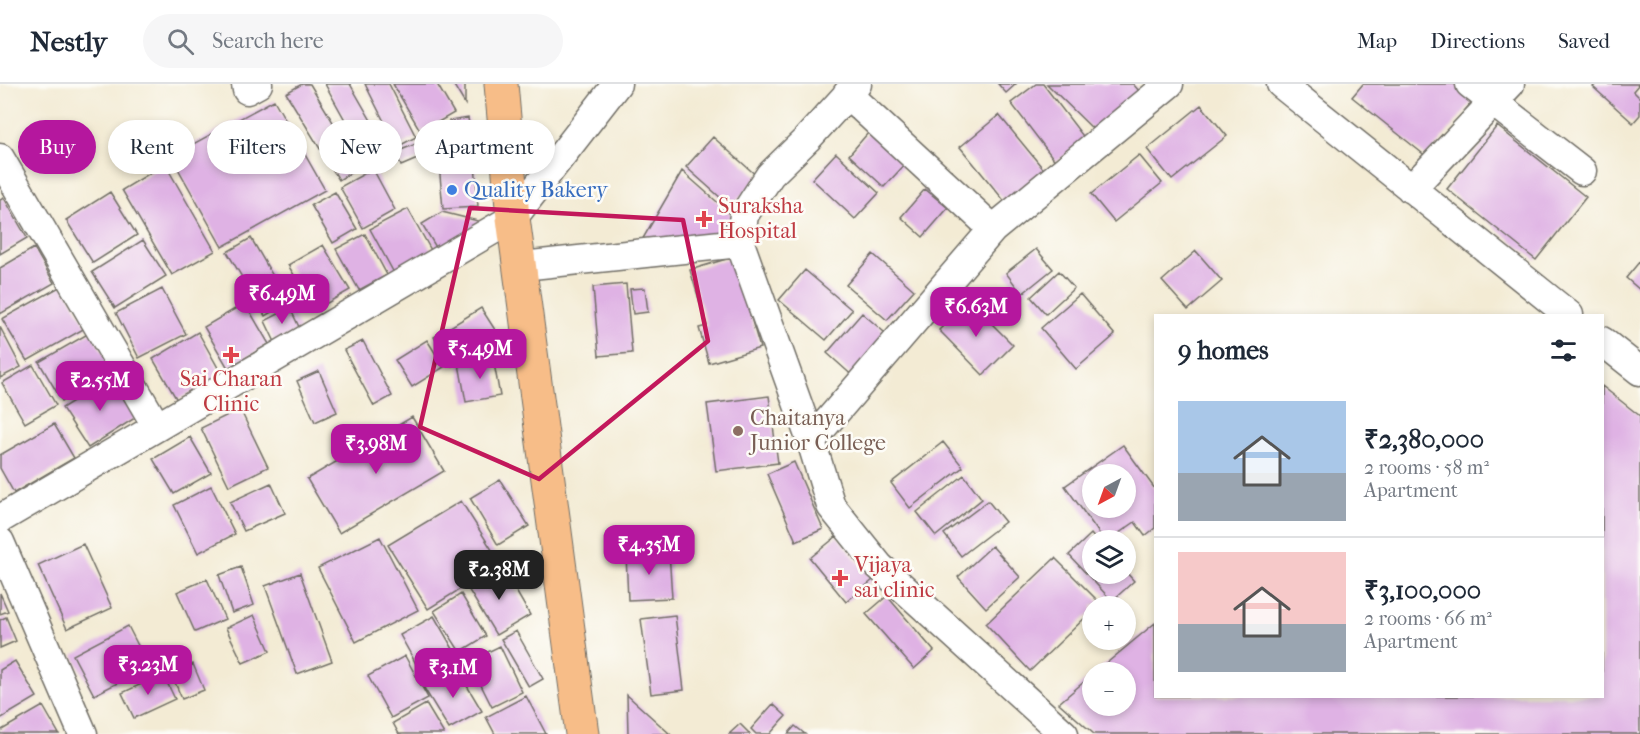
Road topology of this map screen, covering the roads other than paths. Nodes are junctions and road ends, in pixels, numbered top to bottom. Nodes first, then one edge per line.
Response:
1 (246, 84) edge
2 (258, 84) edge
3 (501, 84) edge
4 (617, 84) edge
5 (1169, 84) edge
6 (1470, 84) edge
7 (1289, 87) edge
8 (852, 89) edge
9 (1501, 93) edge
10 (0, 158) edge
11 (1582, 171) dead end
12 (1411, 189) junction
13 (513, 218) junction
14 (993, 229) junction
15 (740, 243) junction
16 (522, 266) junction
17 (1568, 314) edge
18 (1604, 343) edge
19 (1640, 371) edge
20 (157, 427) junction
21 (811, 441) junction
22 (0, 519) edge
23 (0, 542) edge
24 (83, 734) edge
25 (582, 734) edge
26 (1064, 734) edge

1 - 2 street
3 - 13 highway
4 - 13 street
5 - 14 street
6 - 9 street
7 - 12 street
8 - 14 street
8 - 15 street
9 - 11 street
9 - 12 street
10 - 20 street
12 - 17 street
13 - 16 highway
13 - 20 street
14 - 21 street
15 - 16 street
15 - 21 street
16 - 25 highway
18 - 19 street
20 - 22 street
21 - 26 street
23 - 24 street

